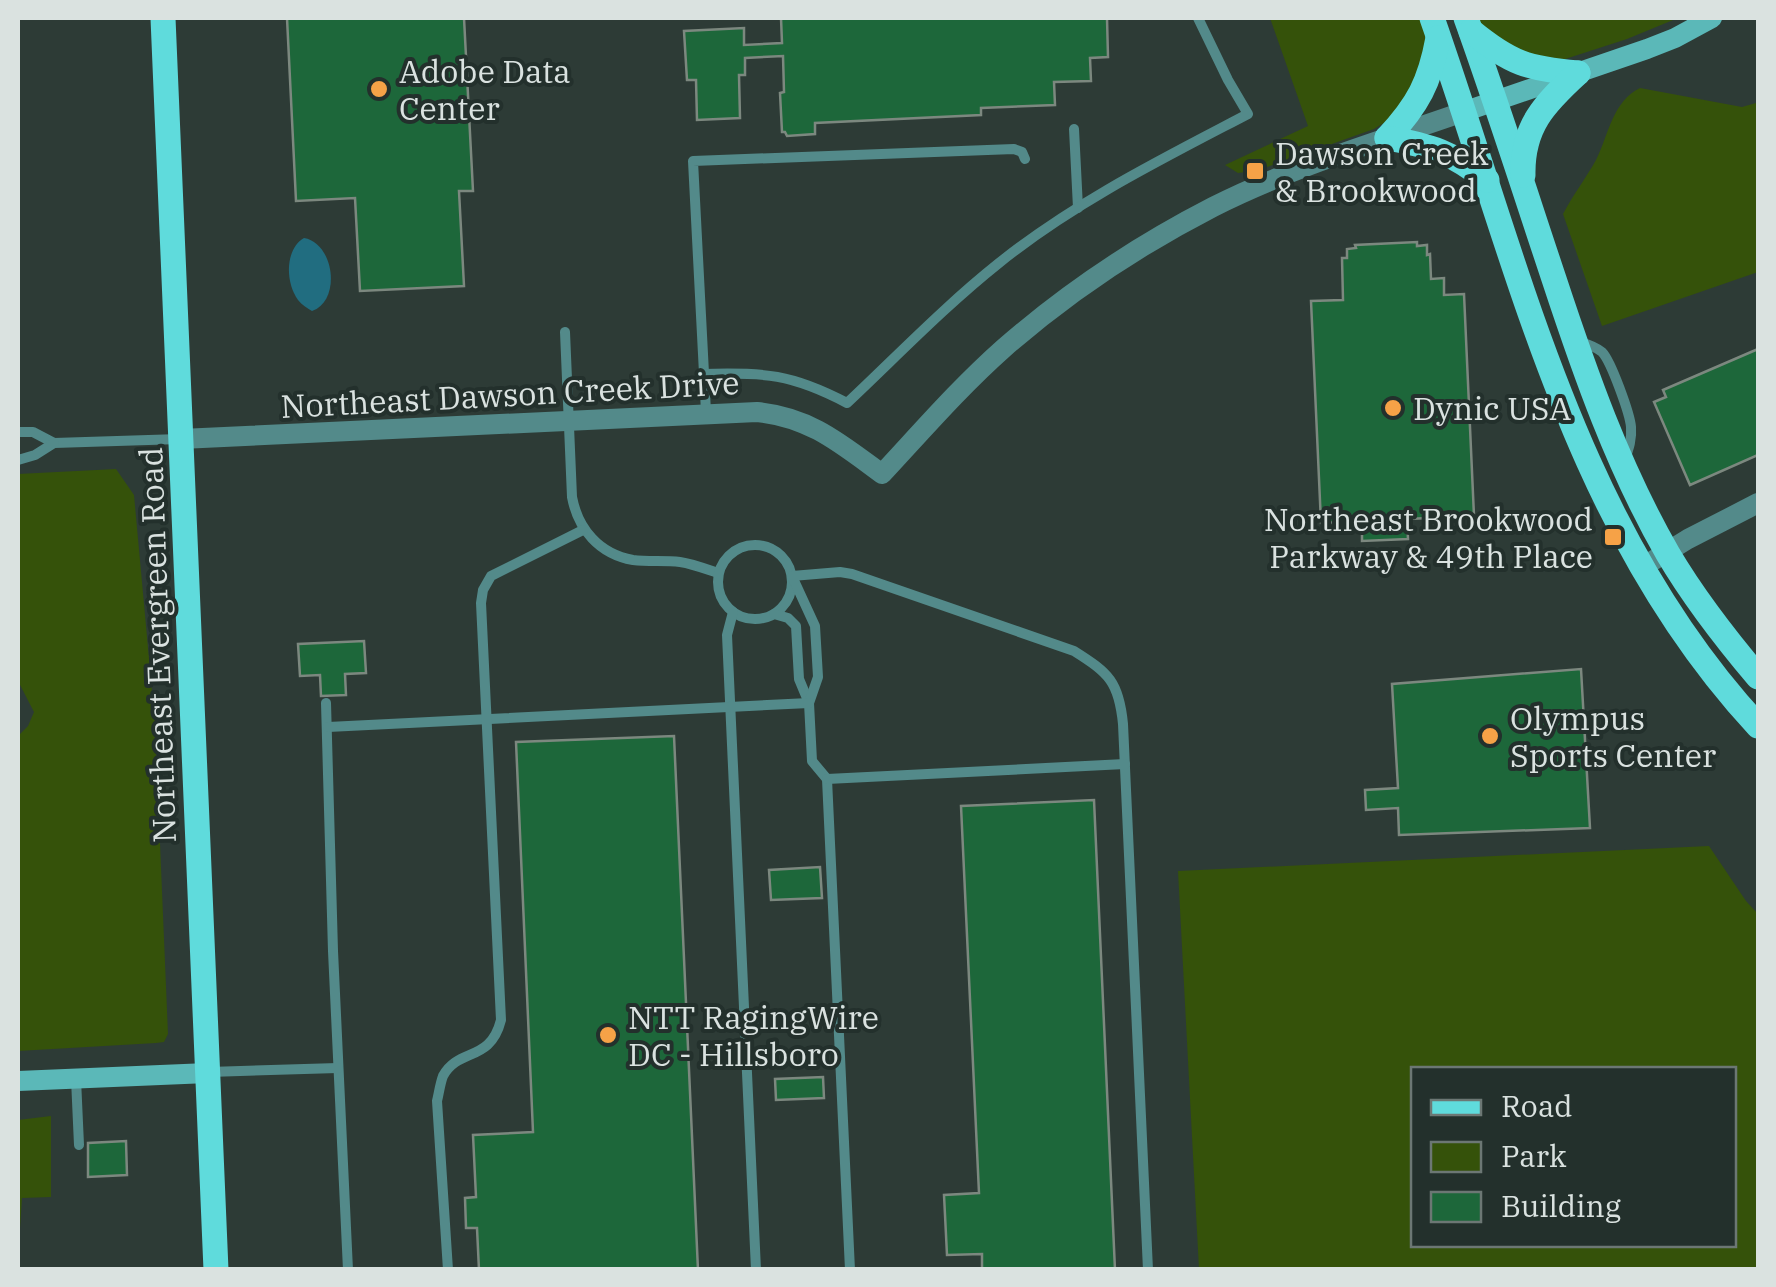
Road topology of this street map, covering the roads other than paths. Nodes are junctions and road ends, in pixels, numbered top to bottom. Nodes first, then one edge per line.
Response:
1 (163, 18) edge
2 (1198, 18) edge
3 (1712, 18) edge
4 (1469, 24) edge
5 (1435, 27) edge
6 (1578, 73) junction
7 (1494, 102) junction
8 (1463, 112) junction
9 (1074, 129) dead end
10 (1388, 138) junction
11 (1025, 159) dead end
12 (1487, 180) junction
13 (1523, 186) junction
14 (1078, 208) junction
15 (565, 332) dead end
16 (703, 374) junction
17 (706, 412) junction
18 (570, 421) junction
19 (18, 432) edge
20 (181, 438) junction
21 (54, 443) junction
22 (18, 460) edge
23 (1758, 503) edge
24 (583, 530) junction
25 (1667, 552) junction
26 (1642, 568) junction
27 (718, 572) junction
28 (792, 576) junction
29 (733, 612) junction
30 (774, 614) junction
31 (1758, 677) edge
32 (326, 703) dead end
33 (809, 703) junction
34 (730, 707) junction
35 (486, 719) junction
36 (328, 726) junction
37 (1758, 726) edge
38 (1125, 764) junction
39 (827, 780) junction
40 (338, 1068) junction
41 (208, 1072) junction
42 (76, 1078) junction
43 (18, 1081) edge
44 (79, 1145) dead end
45 (216, 1270) edge
46 (348, 1270) edge
47 (448, 1270) edge
48 (756, 1270) edge
49 (850, 1270) edge
50 (1148, 1270) edge

1 - 20 main road, Northeast Evergreen Road
2 - 14 lane
3 - 6 street, Northeast Dawson Creek Drive
4 - 6 main road
4 - 7 main road
5 - 8 main road
5 - 10 main road
6 - 7 street, Northeast Dawson Creek Drive
6 - 13 main road
7 - 8 street, Northeast Dawson Creek Drive
7 - 13 main road
8 - 10 street, Northeast Dawson Creek Drive
8 - 12 main road
9 - 14 lane
10 - 12 main road
10 - 17 street, Northeast Dawson Creek Drive
11 - 16 lane
12 - 26 main road
13 - 25 main road
14 - 16 lane
15 - 18 lane
16 - 17 lane
17 - 18 street, Northeast Dawson Creek Drive
18 - 20 street, Northeast Dawson Creek Drive
18 - 24 lane
19 - 21 lane
20 - 21 lane
20 - 41 main road, Northeast Evergreen Road
21 - 22 lane
23 - 25 street
24 - 27 lane
24 - 35 lane
25 - 26 street
25 - 31 main road
26 - 37 main road
27 - 28 lane
27 - 29 lane
28 - 30 lane
28 - 33 lane
28 - 38 lane
29 - 30 lane
29 - 34 lane
30 - 33 lane
32 - 36 lane
33 - 34 lane
33 - 39 lane
34 - 35 lane
34 - 48 lane
35 - 36 lane
35 - 47 lane
36 - 40 lane
38 - 39 lane
38 - 50 lane
39 - 49 lane
40 - 41 lane
40 - 46 lane
41 - 42 street
41 - 45 main road, Northeast Evergreen Road
42 - 43 street
42 - 44 lane

